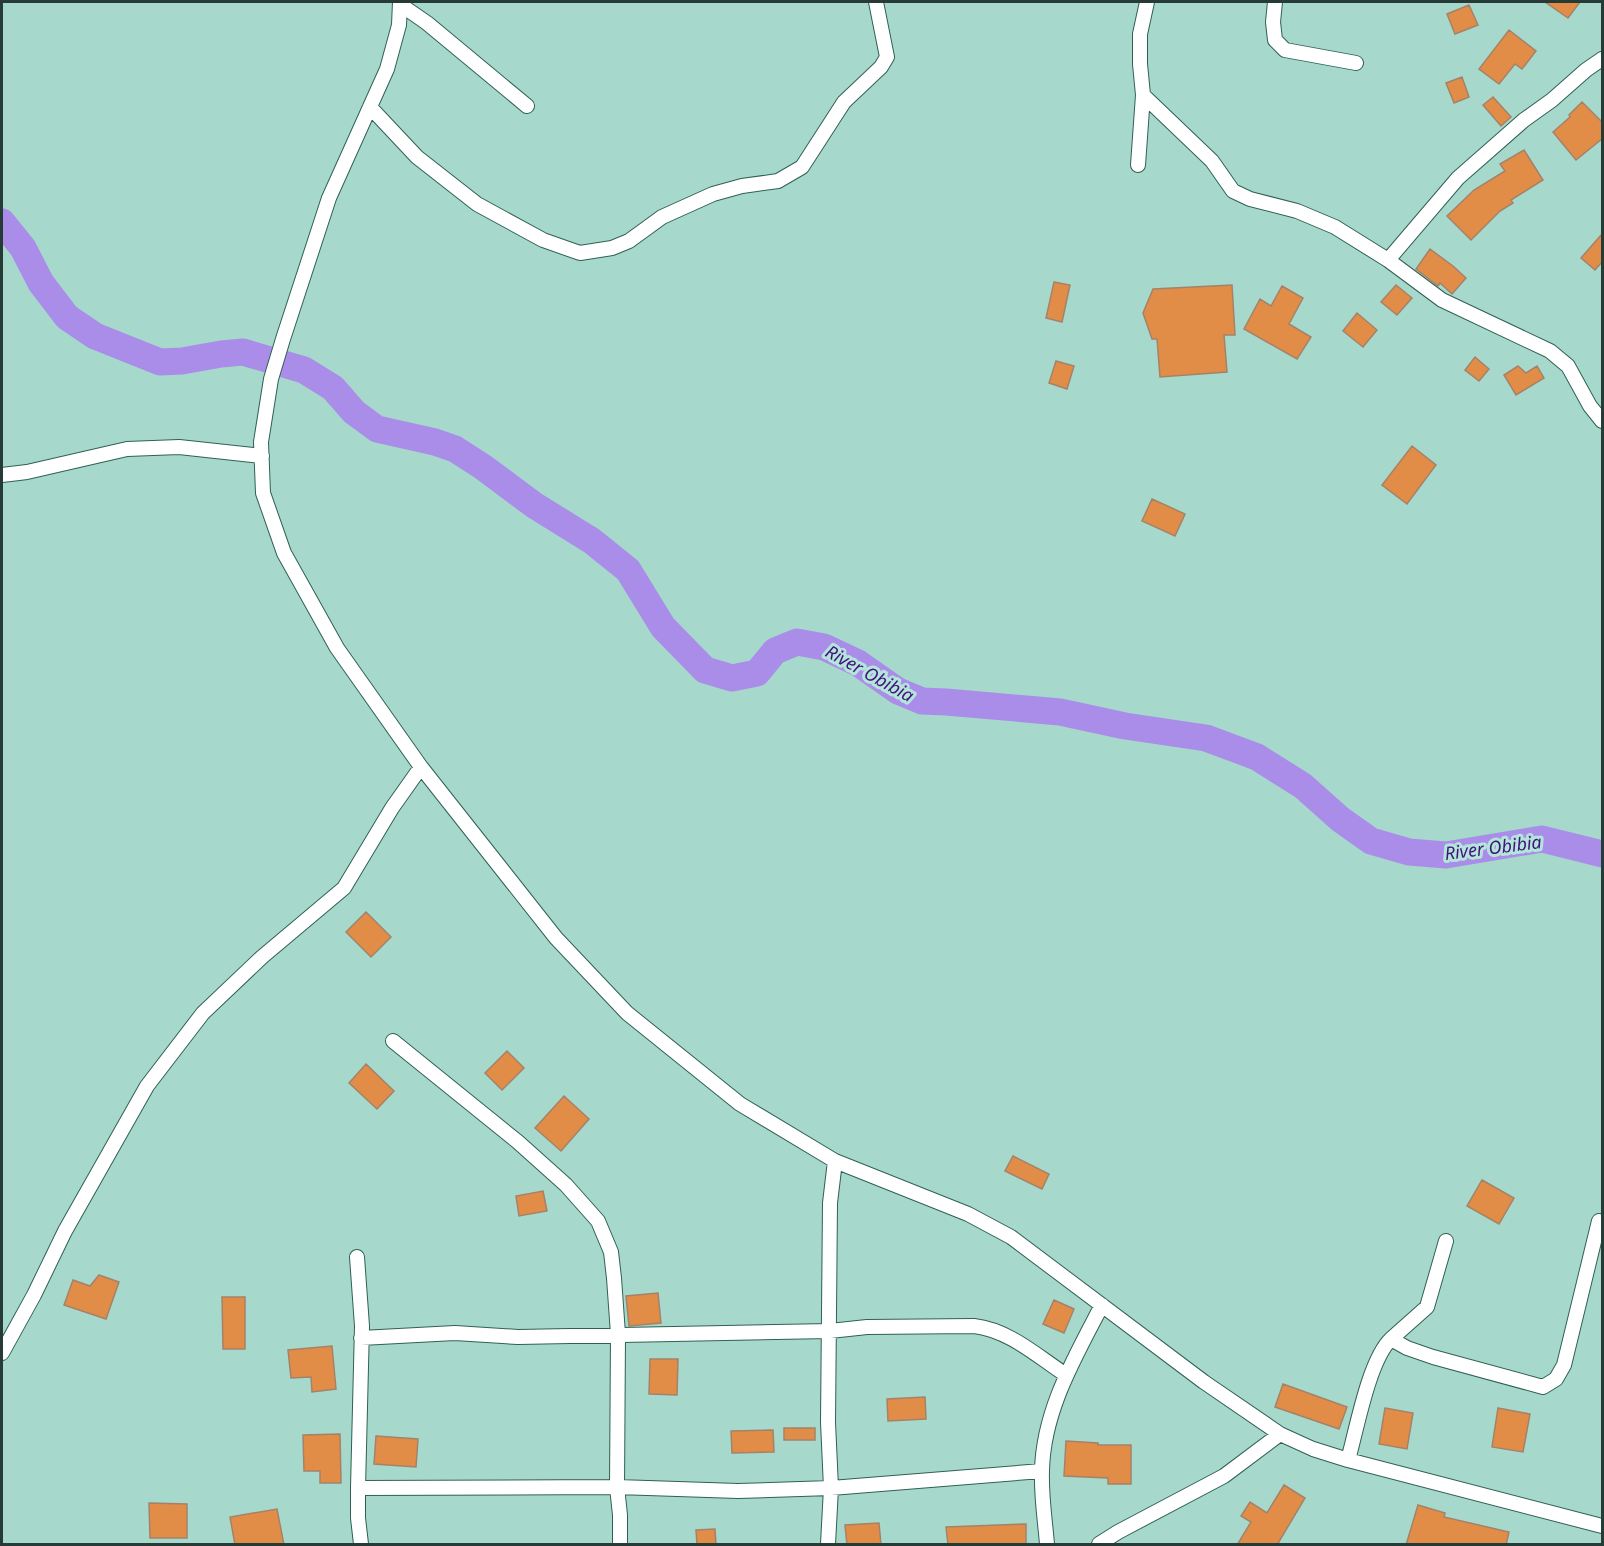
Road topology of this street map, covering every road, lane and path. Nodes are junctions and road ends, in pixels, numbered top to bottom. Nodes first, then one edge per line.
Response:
1 (876, 2) edge
2 (1147, 2) edge
3 (1275, 2) edge
4 (401, 3) edge
5 (1602, 59) edge
6 (1356, 63) dead end
7 (1143, 95) junction
8 (527, 106) dead end
9 (370, 107) junction
10 (1138, 165) dead end
11 (1388, 260) junction
12 (1602, 421) edge
13 (262, 456) junction
14 (2, 475) edge
15 (421, 767) junction
16 (393, 1041) dead end
17 (834, 1161) junction
18 (1599, 1221) dead end
19 (1446, 1240) dead end
20 (357, 1257) dead end
21 (1102, 1305) junction
22 (830, 1331) junction
23 (618, 1334) junction
24 (361, 1338) junction
25 (1391, 1339) junction
26 (2, 1353) edge
27 (1066, 1375) junction
28 (1280, 1434) junction
29 (1348, 1460) junction
30 (1042, 1471) junction
31 (617, 1487) junction
32 (358, 1488) junction
33 (831, 1488) junction
34 (1602, 1526) edge
35 (362, 1545) edge
36 (620, 1545) edge
37 (828, 1545) edge
38 (1047, 1545) edge
39 (1099, 1545) edge

1 - 9 street
2 - 7 street
3 - 6 street
4 - 8 street
4 - 9 street
5 - 11 street
7 - 10 street
7 - 11 street
9 - 13 street
11 - 12 street
13 - 14 street
13 - 15 street
15 - 17 street
15 - 26 street
16 - 23 street
17 - 21 street
17 - 22 street
18 - 25 street
19 - 25 street
20 - 24 street
21 - 27 street
21 - 28 street
22 - 23 street
22 - 27 street
22 - 33 street
23 - 24 street
23 - 31 street
24 - 32 street
25 - 29 street
27 - 30 street
28 - 29 street
28 - 39 street
29 - 34 street
30 - 33 street
30 - 38 street
31 - 32 street
31 - 33 street
31 - 36 street
32 - 35 street
33 - 37 street

